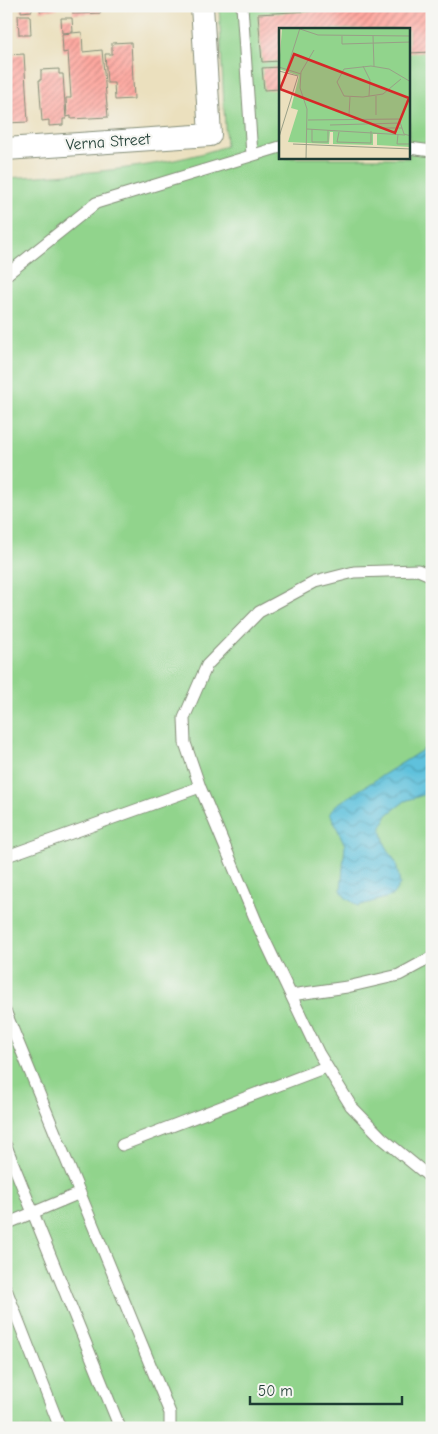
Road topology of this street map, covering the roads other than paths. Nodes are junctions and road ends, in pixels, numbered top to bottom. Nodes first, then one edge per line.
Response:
1 (202, 6) edge
2 (242, 6) edge
3 (279, 147) edge
4 (410, 148) edge
5 (6, 149) edge
6 (432, 150) edge
7 (252, 155) junction
8 (6, 275) edge
9 (432, 576) edge
10 (200, 787) junction
11 (7, 856) edge
12 (432, 957) edge
13 (290, 995) junction
14 (6, 1013) edge
15 (326, 1067) junction
16 (122, 1145) dead end
17 (6, 1146) edge
18 (432, 1179) edge
19 (80, 1193) junction
20 (34, 1212) junction
21 (6, 1224) edge
22 (6, 1290) edge
23 (60, 1428) edge
24 (120, 1428) edge
25 (170, 1428) edge

1 - 5 street, Verna Street
2 - 7 lane
3 - 7 lane
4 - 6 lane
7 - 8 lane
9 - 10 lane
10 - 11 lane
10 - 13 lane
12 - 13 lane
13 - 15 lane
14 - 19 lane
15 - 16 lane
15 - 18 lane
17 - 20 lane
19 - 20 lane
19 - 25 lane
20 - 21 lane
20 - 24 lane
22 - 23 lane

